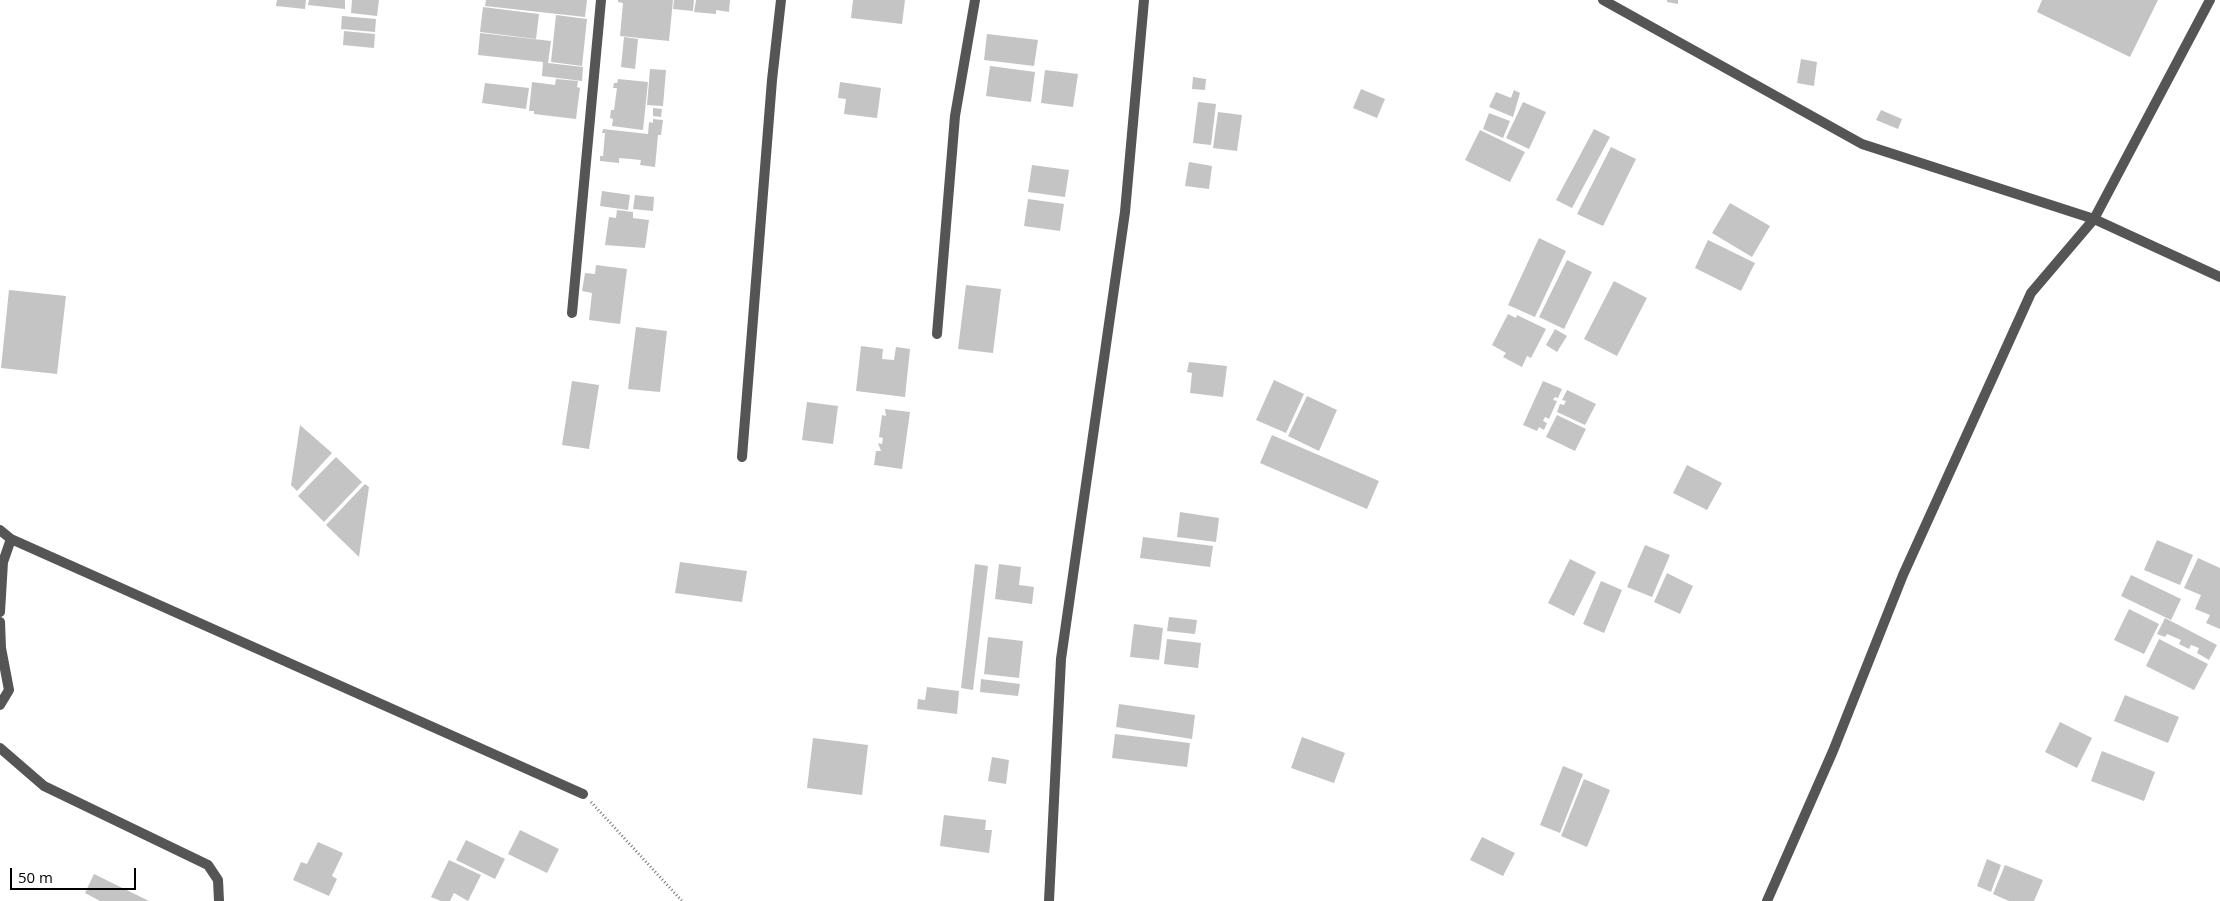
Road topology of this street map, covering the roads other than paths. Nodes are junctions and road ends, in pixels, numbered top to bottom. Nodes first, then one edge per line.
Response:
1 (601, 0) edge
2 (782, 0) edge
3 (974, 0) edge
4 (1144, 0) edge
5 (1603, 0) edge
6 (2210, 0) edge
7 (2094, 219) junction
8 (2220, 277) edge
9 (572, 313) dead end
10 (937, 334) dead end
11 (742, 457) dead end
12 (0, 530) edge
13 (11, 539) junction
14 (0, 612) edge
15 (0, 622) edge
16 (0, 705) edge
17 (0, 748) edge
18 (583, 794) road end
19 (218, 901) edge
20 (1049, 901) edge
21 (1767, 901) edge

1 - 9 street
2 - 11 street
3 - 10 street
4 - 20 street
5 - 7 street
6 - 7 street
7 - 8 street
7 - 21 street
12 - 13 street
13 - 14 street
13 - 18 street
15 - 16 street
17 - 19 street

